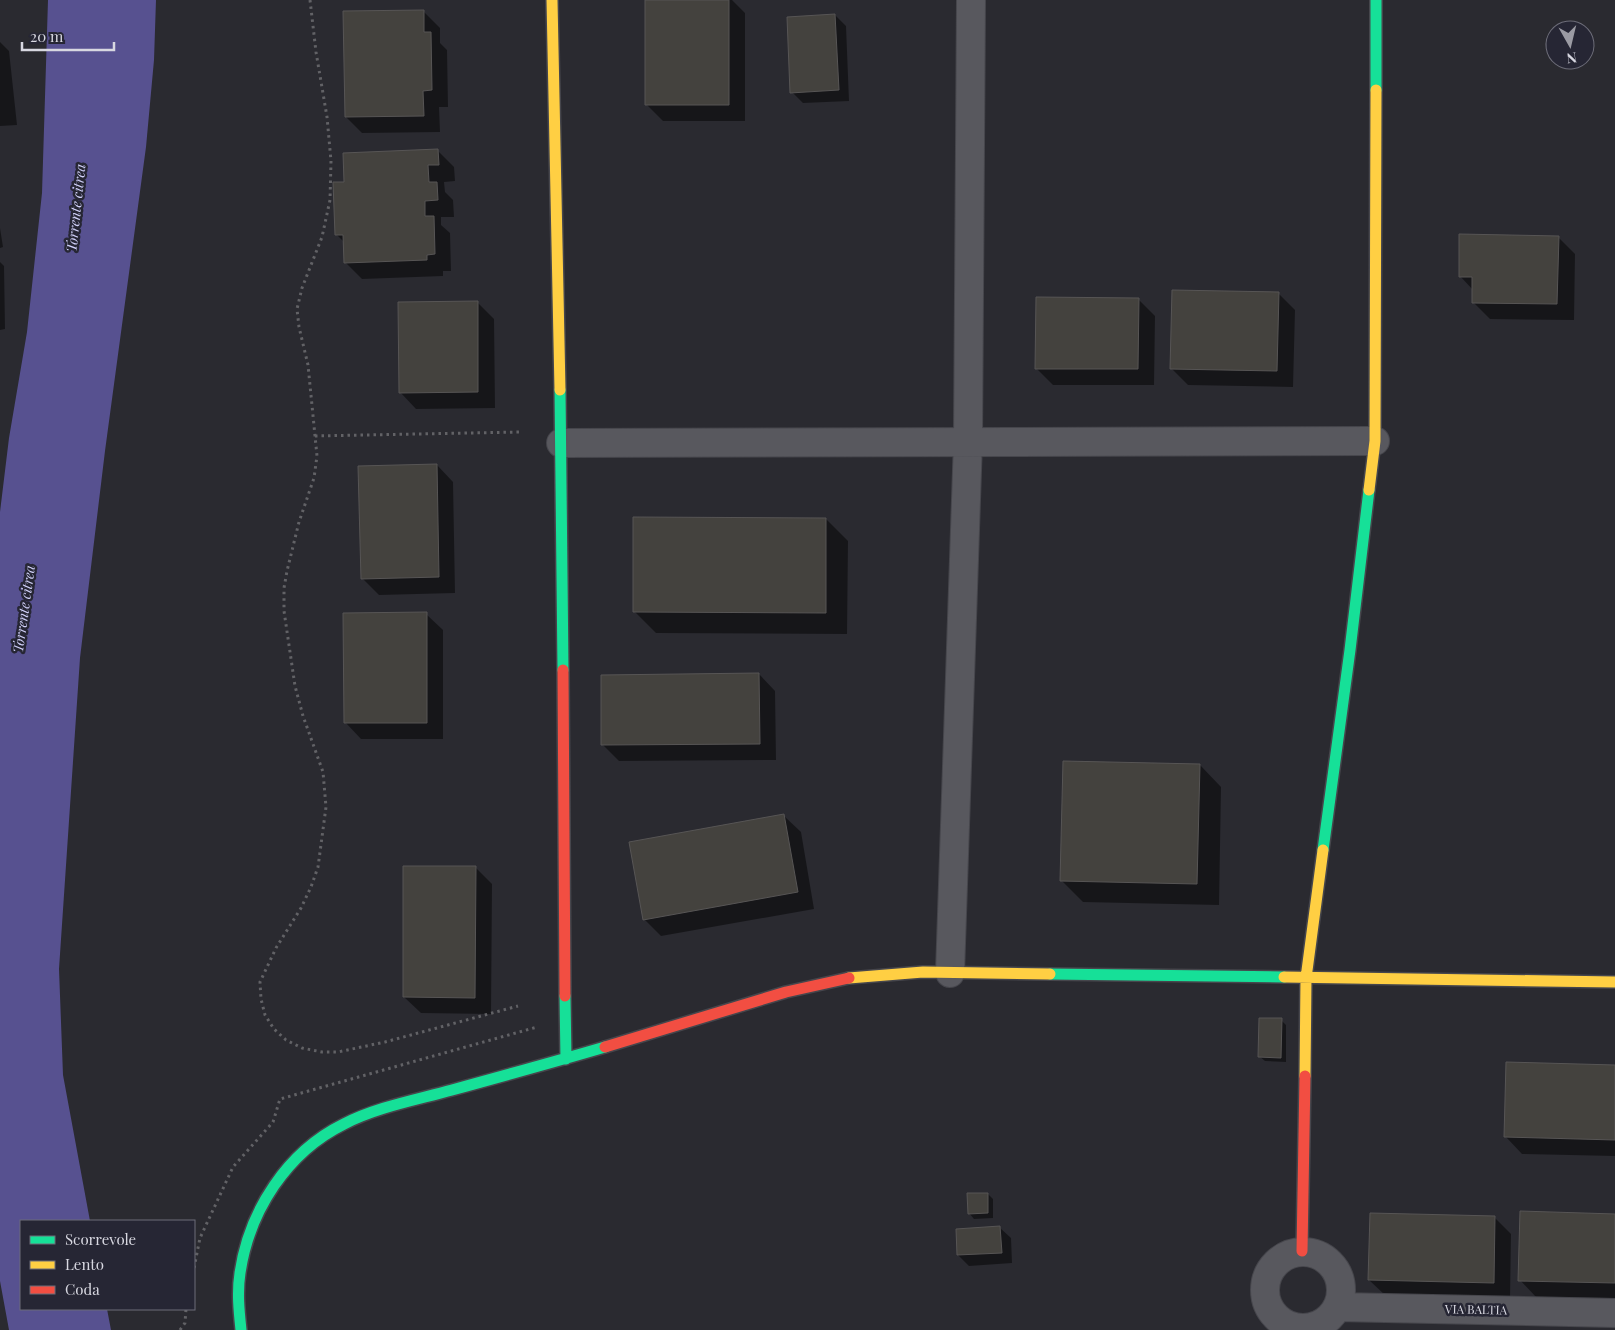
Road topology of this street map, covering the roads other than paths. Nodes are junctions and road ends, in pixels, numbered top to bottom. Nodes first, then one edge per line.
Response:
1 (552, 0) edge
2 (971, 0) edge
3 (1376, 0) edge
4 (968, 440) junction
5 (1375, 440) junction
6 (561, 443) junction
7 (950, 973) junction
8 (1306, 978) junction
9 (1615, 982) edge
10 (566, 1059) junction
11 (1302, 1251) junction
12 (1338, 1307) junction
13 (1615, 1313) edge
14 (1313, 1329) edge
15 (241, 1330) edge

1 - 6 street
2 - 4 street
3 - 5 street
4 - 5 street
4 - 6 street
4 - 7 street
5 - 8 street
6 - 10 street
7 - 8 street
7 - 10 street
8 - 9 street
8 - 11 street
10 - 15 street
11 - 12 street
11 - 14 street
12 - 13 street, VIA BALTIA
12 - 14 street

